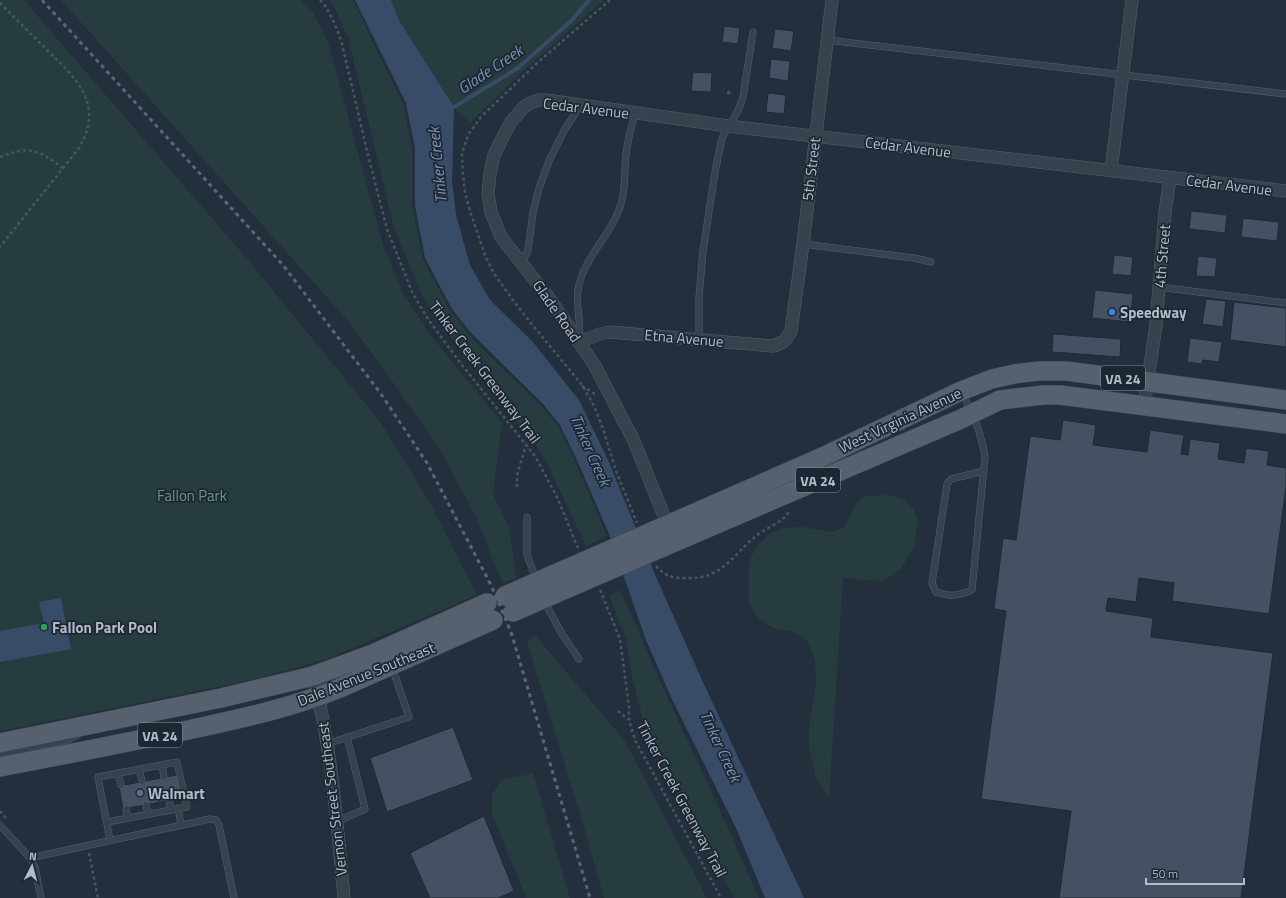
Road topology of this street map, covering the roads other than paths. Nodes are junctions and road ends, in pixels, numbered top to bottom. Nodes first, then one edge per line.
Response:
1 (832, 0) edge
2 (1132, 0) edge
3 (753, 32) dead end
4 (827, 40) junction
5 (1123, 75) junction
6 (1286, 94) edge
7 (530, 103) joint
8 (580, 106) junction
9 (635, 114) junction
10 (728, 126) junction
11 (815, 136) junction
12 (1111, 170) junction
13 (1170, 178) junction
14 (1286, 191) edge
15 (803, 244) junction
16 (931, 262) dead end
17 (522, 264) junction
18 (1159, 287) junction
19 (1286, 303) edge
20 (788, 337) joint
21 (699, 340) junction
22 (578, 342) junction
23 (1147, 382) junction
24 (961, 391) junction
25 (1286, 400) edge
26 (1144, 406) junction
27 (972, 413) junction
28 (1286, 424) edge
29 (984, 471) junction
30 (527, 517) dead end
31 (663, 534) junction
32 (549, 587) junction
33 (509, 604) dead end
34 (579, 659) dead end
35 (391, 665) junction
36 (313, 676) junction
37 (318, 696) junction
38 (111, 721) junction
39 (347, 737) junction
40 (0, 743) edge
41 (327, 744) junction
42 (0, 754) edge
43 (162, 765) junction
44 (0, 767) edge
45 (139, 769) junction
46 (118, 773) junction
47 (164, 777) dead end
48 (142, 781) dead end
49 (121, 785) dead end
50 (169, 800) dead end
51 (146, 805) dead end
52 (178, 808) junction
53 (126, 809) dead end
54 (171, 810) junction
55 (148, 814) junction
56 (128, 818) junction
57 (107, 822) junction
58 (336, 822) junction
59 (0, 825) edge
60 (182, 825) junction
61 (110, 840) junction
62 (30, 858) junction
63 (41, 898) edge
64 (234, 898) edge
65 (344, 898) edge

1 - 4 street, 5th Street
2 - 5 street
3 - 10 lane
4 - 5 lane
4 - 11 street, 5th Street
5 - 6 lane
5 - 12 street
7 - 8 street, Cedar Avenue
7 - 17 street, Glade Road
8 - 9 street, Cedar Avenue
8 - 17 lane
9 - 10 street, Cedar Avenue
9 - 22 lane
10 - 11 street, Cedar Avenue
10 - 21 lane
11 - 12 street, Cedar Avenue
11 - 15 street, 5th Street
12 - 13 street, Cedar Avenue
13 - 14 street, Cedar Avenue
13 - 18 street, 4th Street
15 - 16 lane
15 - 20 street, 5th Street
17 - 22 street, Glade Road
18 - 19 lane
18 - 23 street, 4th Street
20 - 21 street, Etna Avenue
21 - 22 street, Etna Avenue
22 - 31 street, Glade Road
23 - 24 main road, West Virginia Avenue / VA 24
23 - 25 main road, West Virginia Avenue / VA 24
23 - 26 street, 4th Street
24 - 27 lane
24 - 31 main road, West Virginia Avenue / VA 24
26 - 27 main road, West Virginia Avenue / VA 24
26 - 28 main road, West Virginia Avenue / VA 24
27 - 29 lane
27 - 31 main road, West Virginia Avenue / VA 24
29 - 29 lane
30 - 32 lane
31 - 32 main road, West Virginia Avenue / VA 24, bridge
32 - 33 main road, VA 24
32 - 34 lane
35 - 36 main road, Dale Avenue Southeast / VA 24
35 - 37 main road, Dale Avenue Southeast / VA 24
35 - 39 lane
36 - 37 street, Vernon Street Southeast
36 - 38 main road, Dale Avenue Southeast / VA 24
37 - 41 street, Vernon Street Southeast
37 - 44 main road, Dale Avenue Southeast / VA 24
38 - 40 main road, Dale Avenue Southeast / VA 24
38 - 42 lane
39 - 41 lane
39 - 58 lane
41 - 58 street, Vernon Street Southeast
43 - 45 lane
43 - 47 lane
43 - 52 lane
45 - 46 lane
45 - 48 lane
46 - 49 lane
46 - 57 lane
50 - 54 lane
51 - 55 lane
52 - 54 lane
52 - 60 lane
53 - 56 lane
54 - 55 lane
55 - 56 lane
56 - 57 lane
57 - 61 lane
58 - 65 street, Vernon Street Southeast
59 - 62 lane
60 - 61 lane
60 - 64 lane
61 - 62 lane
62 - 63 lane

